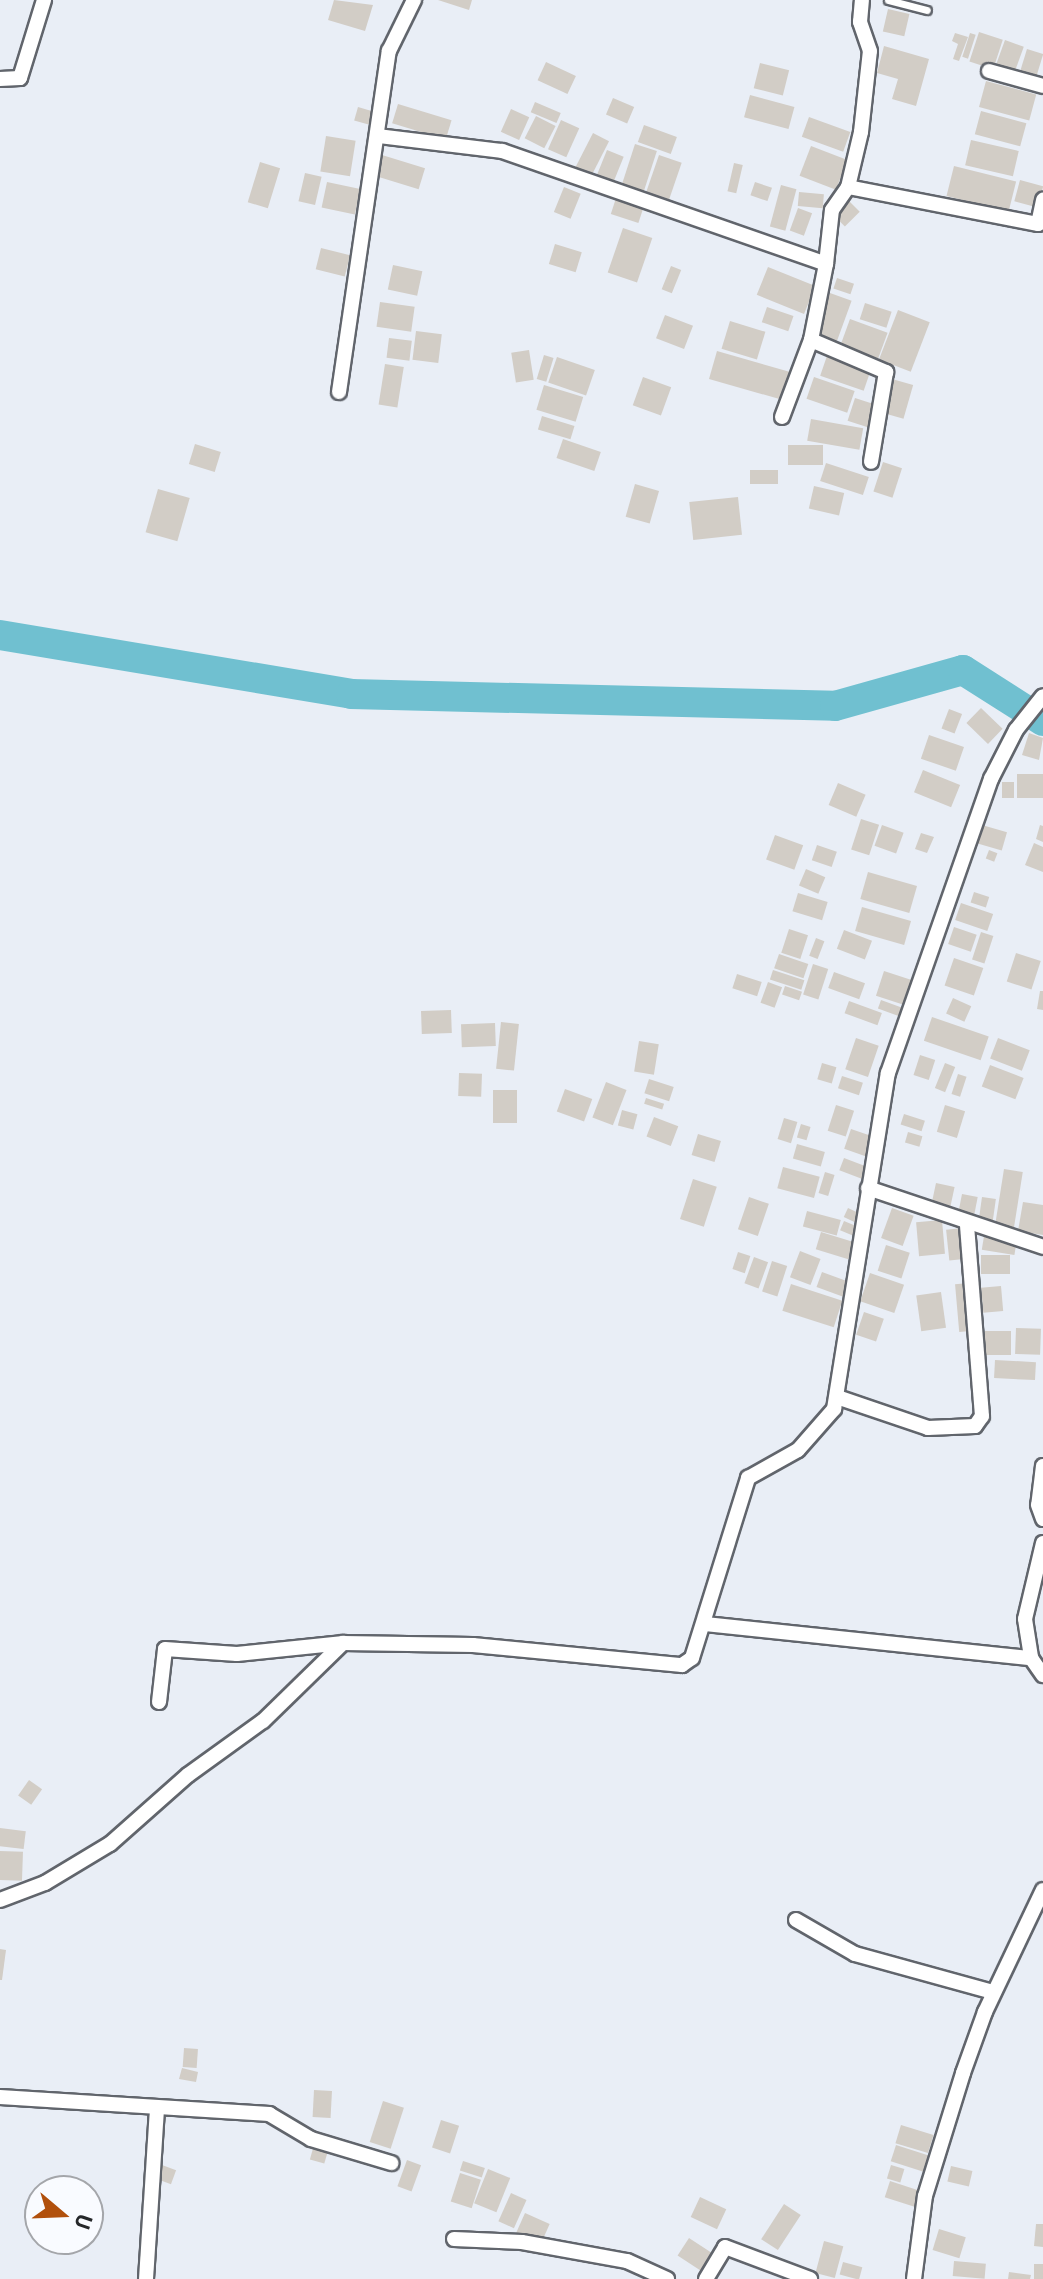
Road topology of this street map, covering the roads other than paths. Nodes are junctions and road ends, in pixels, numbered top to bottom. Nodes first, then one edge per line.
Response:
1 (44, 0) edge
2 (414, 0) edge
3 (862, 0) edge
4 (888, 0) edge
5 (927, 10) dead end
6 (989, 71) dead end
7 (0, 79) edge
8 (1043, 86) edge
9 (378, 136) junction
10 (848, 187) junction
11 (1043, 200) edge
12 (826, 264) junction
13 (811, 340) junction
14 (339, 392) dead end
15 (782, 417) dead end
16 (871, 462) dead end
17 (1039, 700) edge
18 (868, 1188) junction
19 (967, 1225) junction
20 (1043, 1247) edge
21 (837, 1397) junction
22 (1043, 1466) edge
23 (1043, 1519) edge
24 (1043, 1543) edge
25 (705, 1624) junction
26 (343, 1643) junction
27 (1031, 1658) junction
28 (1043, 1675) edge
29 (159, 1702) dead end
30 (1043, 1890) edge
31 (0, 1900) edge
32 (796, 1920) dead end
33 (993, 1992) junction
34 (0, 2097) edge
35 (157, 2110) junction
36 (391, 2163) dead end
37 (454, 2239) dead end
38 (146, 2279) edge
39 (667, 2279) edge
40 (706, 2279) edge
41 (810, 2279) edge
42 (914, 2279) edge

1 - 7 street
2 - 9 street
3 - 10 street
4 - 5 lane
6 - 8 street
9 - 12 street
9 - 14 street
10 - 11 street
10 - 12 street
12 - 13 street
13 - 15 street
13 - 16 street
17 - 18 street
18 - 19 street
18 - 21 street
19 - 20 street
19 - 21 street
21 - 25 street
22 - 23 street
24 - 27 street
25 - 26 street
25 - 27 street
26 - 29 street
26 - 31 street
27 - 28 street
30 - 33 street
32 - 33 street
33 - 42 street
34 - 35 street
35 - 36 street
35 - 38 street
37 - 39 street
40 - 41 street

